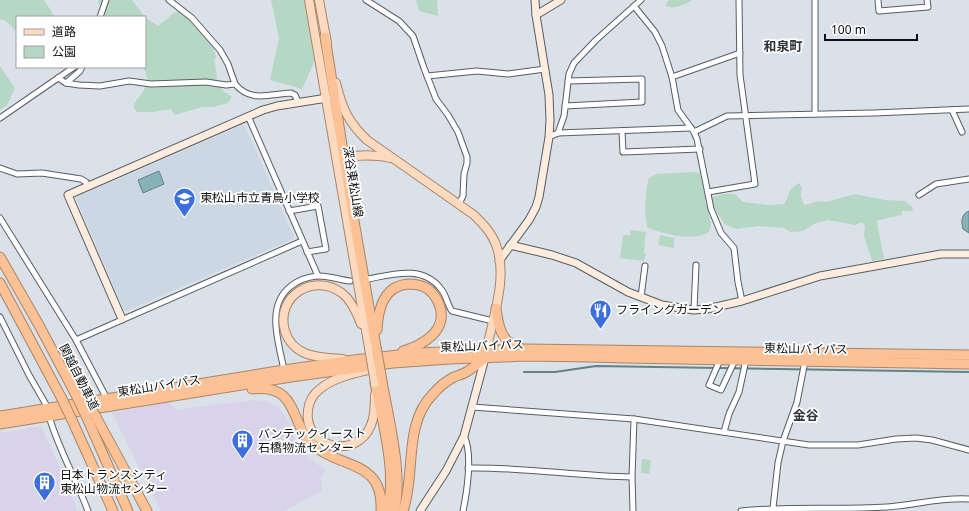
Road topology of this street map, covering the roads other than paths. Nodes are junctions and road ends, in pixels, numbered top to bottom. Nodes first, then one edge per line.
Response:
1 (106, 0) edge
2 (169, 0) edge
3 (309, 0) edge
4 (319, 0) edge
5 (366, 0) edge
6 (535, 0) edge
7 (561, 0) edge
8 (641, 0) edge
9 (739, 0) edge
10 (815, 0) edge
11 (878, 0) edge
12 (927, 0) edge
13 (634, 6) junction
14 (536, 15) junction
15 (100, 16) edge
16 (326, 37) junction
17 (740, 53) junction
18 (73, 68) edge
19 (82, 68) edge
20 (545, 70) junction
21 (427, 76) junction
22 (672, 77) junction
23 (58, 78) junction
24 (568, 81) junction
25 (66, 83) junction
26 (235, 84) junction
27 (327, 98) junction
28 (298, 102) junction
29 (565, 106) junction
30 (969, 109) edge
31 (952, 110) junction
32 (815, 114) junction
33 (248, 116) junction
34 (746, 116) junction
35 (0, 118) edge
36 (692, 130) junction
37 (622, 131) junction
38 (962, 132) dead end
39 (558, 133) junction
40 (549, 137) junction
41 (700, 150) junction
42 (344, 157) junction
43 (395, 159) junction
44 (0, 168) edge
45 (969, 179) edge
46 (88, 186) junction
47 (708, 192) junction
48 (919, 195) dead end
49 (459, 204) junction
50 (289, 211) junction
51 (0, 218) edge
52 (302, 241) junction
53 (510, 245) junction
54 (307, 252) junction
55 (969, 254) edge
56 (0, 257) edge
57 (499, 261) junction
58 (696, 265) dead end
59 (645, 266) dead end
60 (318, 276) junction
61 (368, 279) dead end
62 (350, 281) dead end
63 (0, 283) edge
64 (641, 297) junction
65 (742, 301) junction
66 (496, 308) junction
67 (694, 310) junction
68 (0, 317) edge
69 (122, 319) junction
70 (494, 321) junction
71 (76, 340) junction
72 (372, 347) junction
73 (525, 349) junction
74 (486, 354) junction
75 (969, 355) edge
76 (385, 356) junction
77 (354, 360) junction
78 (720, 360) junction
79 (735, 360) junction
80 (746, 360) junction
81 (805, 361) junction
82 (393, 363) junction
83 (969, 364) edge
84 (284, 370) junction
85 (378, 382) junction
86 (215, 389) junction
87 (107, 398) junction
88 (472, 407) junction
89 (49, 412) junction
90 (0, 416) edge
91 (91, 417) junction
92 (634, 419) junction
93 (0, 424) edge
94 (724, 432) junction
95 (464, 436) junction
96 (783, 441) junction
97 (969, 450) edge
98 (468, 468) junction
99 (632, 477) junction
100 (969, 499) edge
101 (773, 508) junction
102 (88, 511) edge
103 (113, 511) edge
104 (128, 511) edge
105 (147, 511) edge
106 (381, 511) edge
107 (386, 511) edge
108 (394, 511) edge
109 (403, 511) edge
110 (420, 511) edge
111 (463, 511) edge
112 (633, 511) edge
113 (741, 511) edge

1 - 15 street
2 - 26 street
3 - 27 main road, 深谷東松山線
4 - 16 main road, 深谷東松山線
5 - 21 street
6 - 14 street
7 - 14 street
8 - 13 street
9 - 17 street
10 - 32 street
11 - 12 street
13 - 22 street
13 - 24 street
14 - 20 street
16 - 42 highway
16 - 43 main road, 深谷東松山線
17 - 22 street
17 - 34 street
18 - 23 street
19 - 25 street
20 - 21 street
20 - 40 street
21 - 49 street
22 - 36 street
23 - 25 street
23 - 35 street
24 - 29 street
24 - 29 street
25 - 26 street
26 - 28 street
27 - 28 street
27 - 72 main road, 深谷東松山線
28 - 33 street
29 - 39 street
30 - 31 street
31 - 32 street
31 - 38 street
32 - 34 street
33 - 46 street
33 - 50 street
34 - 36 street
34 - 47 street
36 - 37 street
36 - 41 street
37 - 39 street
37 - 41 street
39 - 40 street
40 - 53 street
41 - 47 street
42 - 43 main road, 深谷東松山線
42 - 72 highway
43 - 49 main road, 深谷東松山線
44 - 46 street
45 - 48 street
46 - 69 street
47 - 65 street
49 - 57 main road, 深谷東松山線
50 - 52 street
50 - 54 street
51 - 71 street
52 - 54 street
52 - 69 street
53 - 57 street
53 - 64 street
54 - 60 street
55 - 65 street
56 - 91 highway, bridge
57 - 66 main road, 深谷東松山線
58 - 67 street
59 - 64 street
60 - 62 street
60 - 84 street
61 - 70 street
63 - 103 highway, 関越自動車道, bridge
64 - 67 street
65 - 67 street
66 - 70 main road, 深谷東松山線
66 - 73 highway
68 - 89 street
69 - 71 street
70 - 74 main road, 深谷東松山線
71 - 87 street
72 - 76 highway
72 - 77 main road
72 - 85 highway, bridge
73 - 74 highway, 東松山バイパス
73 - 75 highway, 東松山バイパス
74 - 76 highway, 東松山バイパス
74 - 78 highway, 東松山バイパス
74 - 82 highway, 東松山バイパス
74 - 88 street
74 - 109 highway
76 - 77 highway, 東松山バイパス
77 - 84 highway, 東松山バイパス
78 - 79 highway, 東松山バイパス
78 - 79 street
79 - 80 highway, 東松山バイパス
80 - 81 highway, 東松山バイパス
80 - 94 street
81 - 83 highway, 東松山バイパス
81 - 96 street
82 - 85 main road
82 - 86 highway, 東松山バイパス
84 - 87 highway, 東松山バイパス
85 - 107 highway
85 - 108 highway
86 - 89 highway, 東松山バイパス
86 - 106 highway
87 - 89 highway, 東松山バイパス
88 - 92 street
88 - 95 street
89 - 90 highway, 東松山バイパス
89 - 93 highway, 東松山バイパス
89 - 102 street
91 - 104 highway, 関越自動車道
91 - 105 highway
92 - 94 street
92 - 99 street
94 - 96 street
95 - 98 street
95 - 110 street
96 - 97 street
96 - 101 street
98 - 99 street
98 - 111 street
99 - 112 street
100 - 101 street
101 - 113 street

